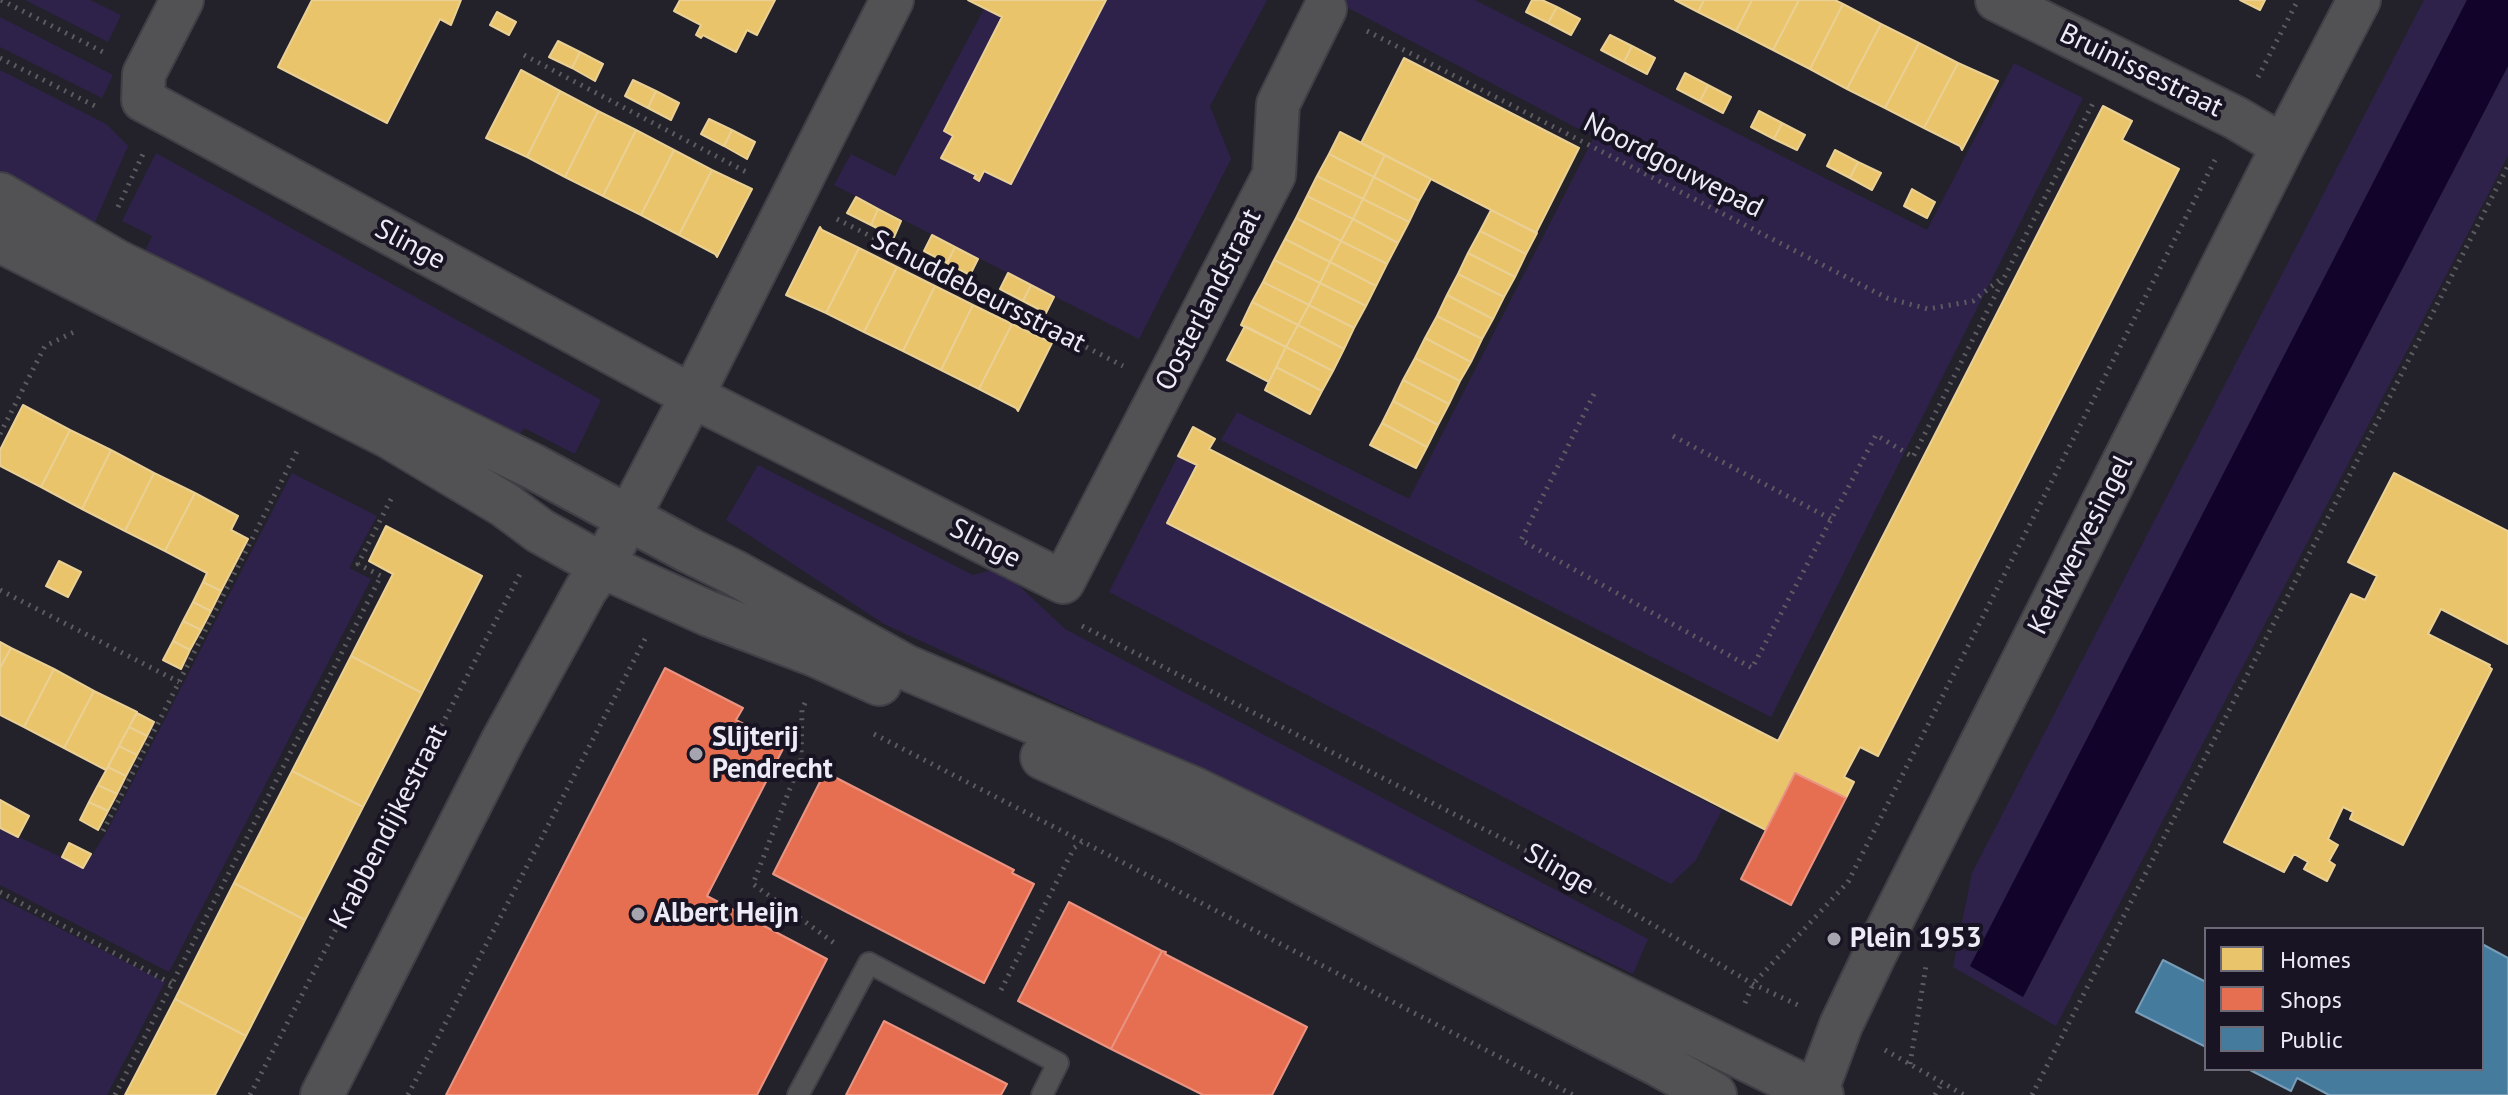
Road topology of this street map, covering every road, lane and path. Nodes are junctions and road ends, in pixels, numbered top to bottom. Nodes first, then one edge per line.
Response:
1 (1, 0) edge
2 (182, 0) edge
3 (892, 0) edge
4 (1997, 0) edge
5 (2298, 0) edge
6 (2359, 0) edge
7 (1325, 9) joint
8 (524, 55) dead end
9 (0, 58) edge
10 (2115, 59) junction
11 (144, 87) junction
12 (2236, 118) junction
13 (2283, 146) junction
14 (2508, 166) edge
15 (0, 195) edge
16 (791, 196) junction
17 (0, 240) edge
18 (2006, 275) junction
19 (1164, 387) junction
20 (1594, 394) dead end
21 (692, 396) junction
22 (1673, 436) dead end
23 (302, 442) dead end
24 (396, 491) dead end
25 (628, 517) junction
26 (1832, 520) junction
27 (603, 566) junction
28 (521, 573) dead end
29 (1063, 582) junction
30 (0, 590) edge
31 (647, 635) dead end
32 (179, 682) junction
33 (807, 700) dead end
34 (103, 831) dead end
35 (1082, 842) dead end
36 (0, 892) edge
37 (840, 947) dead end
38 (172, 984) junction
39 (1753, 984) junction
40 (982, 1022) junction
41 (1841, 1025) junction
42 (1942, 1083) junction
43 (1817, 1094) edge
44 (115, 1095) edge
45 (250, 1095) edge
46 (322, 1095) edge
47 (408, 1095) edge
48 (798, 1095) edge
49 (1042, 1095) edge
50 (1714, 1095) edge
51 (1935, 1095) edge
52 (1964, 1095) edge
53 (2032, 1095) edge

1 - 11 path
2 - 11 street
3 - 16 street
4 - 10 street, Bruinissestraat
5 - 12 path, Kerkwervesingel
6 - 13 street, Kerkwervesingel
7 - 18 path, Noordgouwepad
7 - 19 street, Oosterlandstraat
8 - 16 path, Schuddebeursstraat
9 - 11 path
10 - 12 street, Bruinissestraat
10 - 18 path
11 - 21 street, Slinge
12 - 13 street, Bruinissestraat
12 - 39 path, Kerkwervesingel
13 - 41 street, Kerkwervesingel
14 - 53 path
15 - 25 street
16 - 19 path, Schuddebeursstraat
16 - 21 street
17 - 27 street
18 - 26 path
19 - 29 street, Oosterlandstraat
20 - 26 path
21 - 25 street
21 - 29 street, Slinge
22 - 26 path
23 - 32 path
24 - 38 path
25 - 27 street
25 - 43 street
27 - 46 street
27 - 50 street
28 - 45 path, Krabbendijkestraat
29 - 39 path, Slinge
30 - 32 path
31 - 47 path
32 - 34 path
33 - 37 path
35 - 40 path
36 - 38 path
38 - 44 path
39 - 41 path, Slinge
40 - 48 lane
40 - 49 lane
41 - 42 path, Slinge
41 - 43 street, Kerkwervesingel
42 - 51 path
42 - 52 path, Slinge

